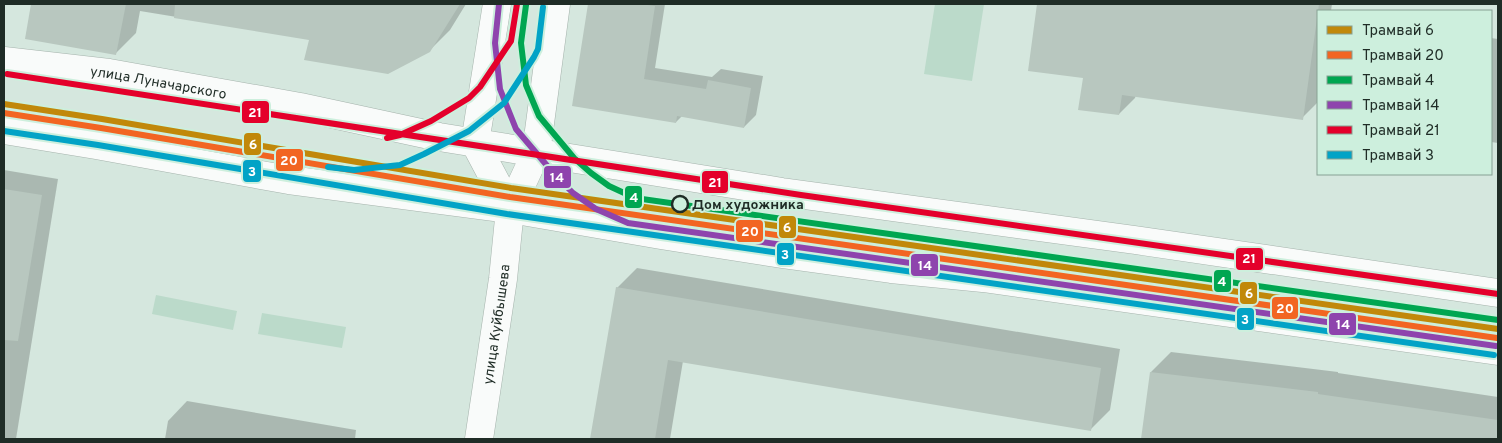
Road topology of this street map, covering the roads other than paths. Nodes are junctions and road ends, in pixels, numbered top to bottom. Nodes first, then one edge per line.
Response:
1 (497, 4) edge
2 (556, 4) edge
3 (4, 61) edge
4 (4, 130) edge
5 (475, 143) junction
6 (536, 153) junction
7 (510, 209) junction
8 (1498, 293) edge
9 (1498, 351) edge
10 (479, 439) edge

1 - 5 main road
2 - 6 main road, улица Куйбышева
3 - 5 main road, улица Луначарского
4 - 7 main road
5 - 6 main road, улица Луначарского
5 - 7 main road
6 - 7 main road, улица Куйбышева
6 - 8 main road, улица Луначарского
7 - 9 main road
7 - 10 main road, улица Куйбышева

